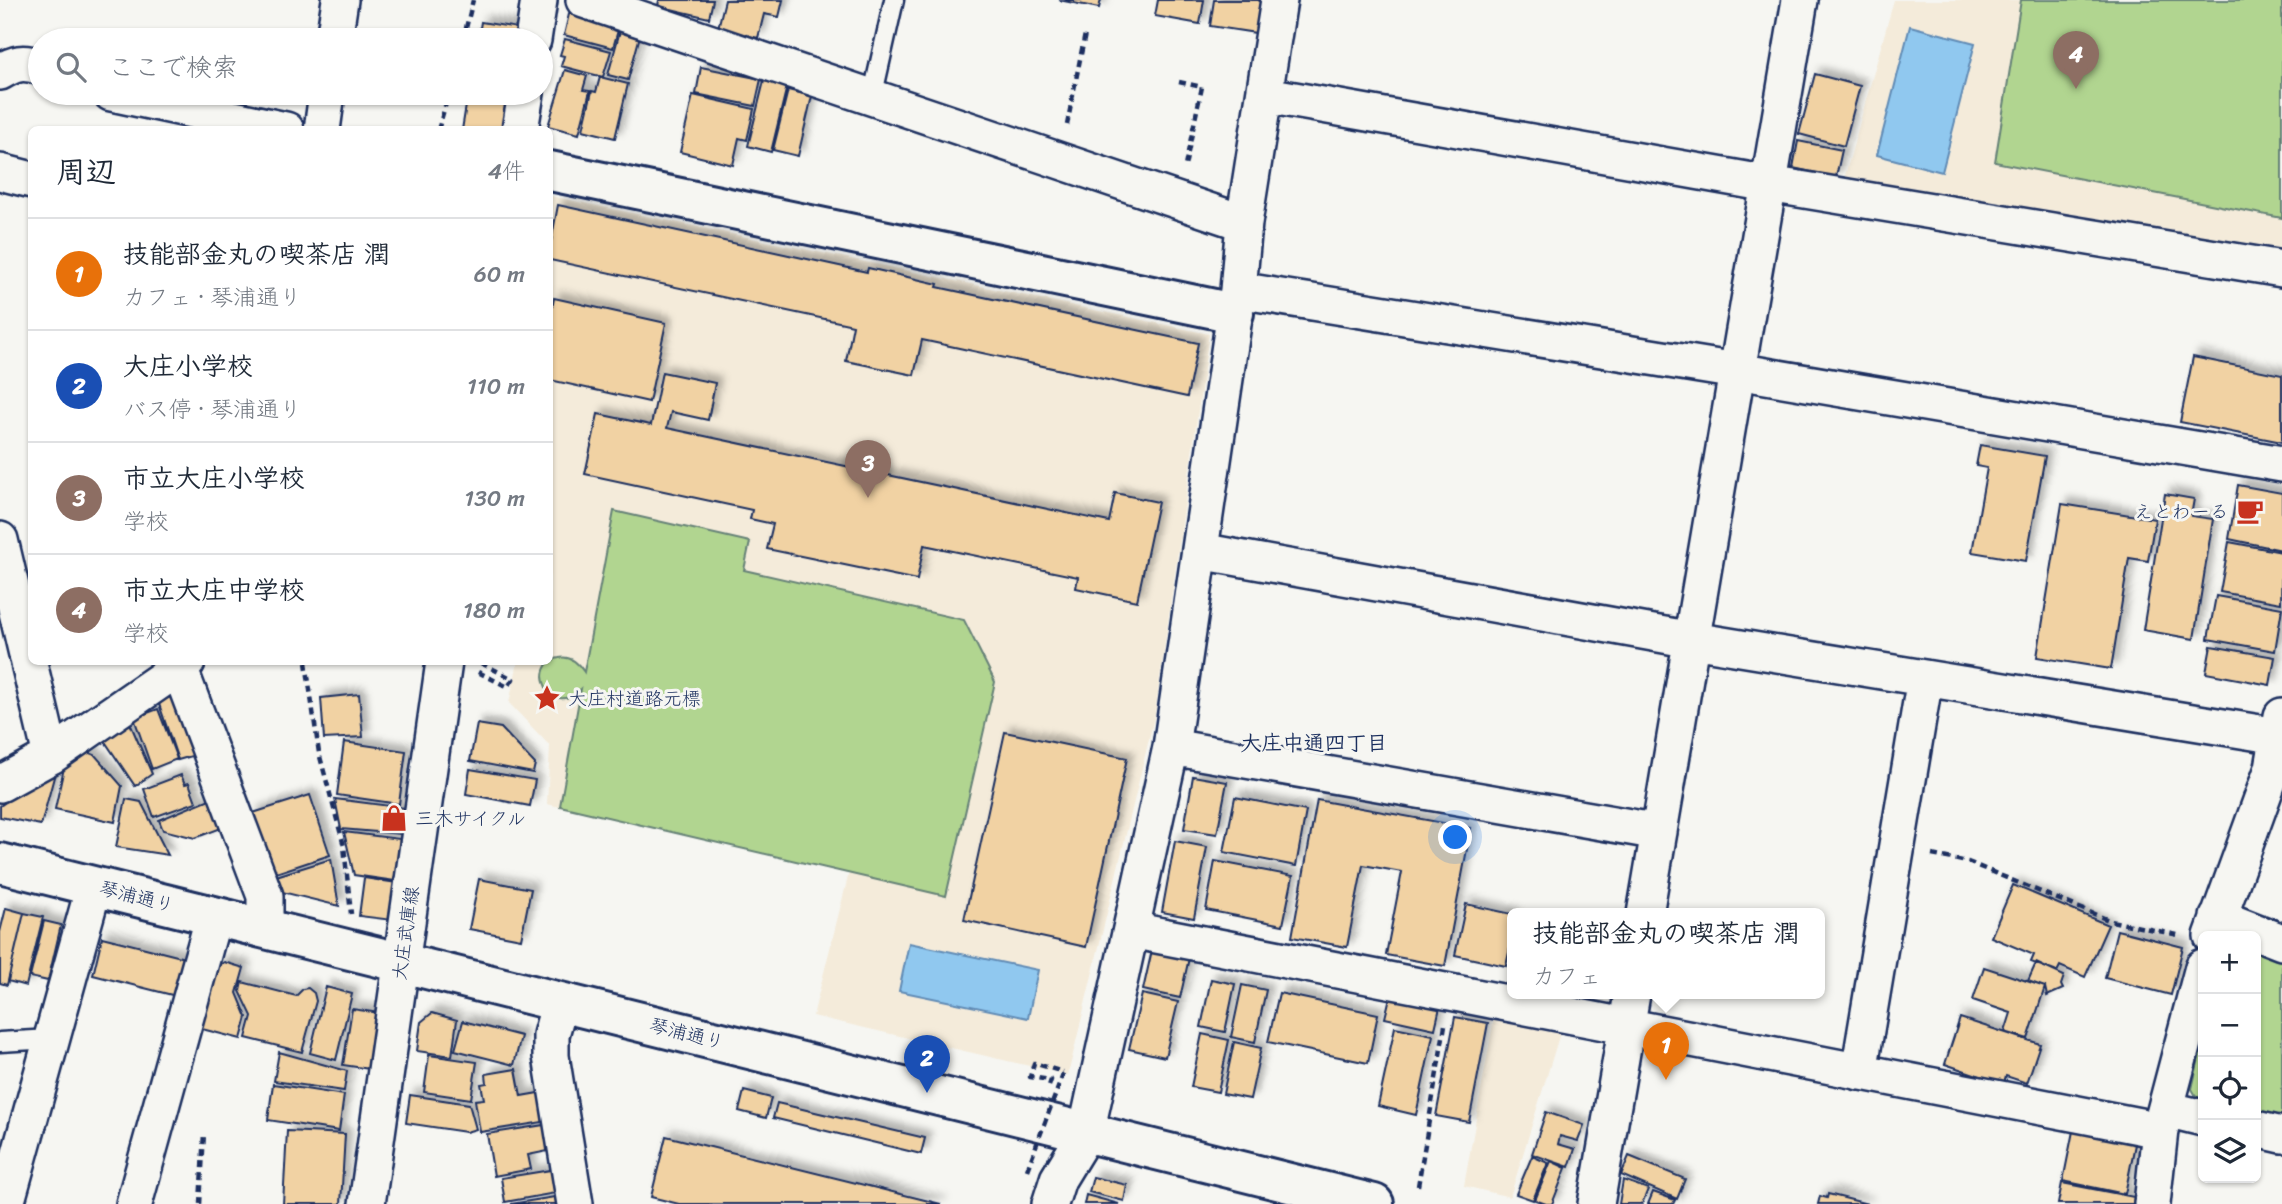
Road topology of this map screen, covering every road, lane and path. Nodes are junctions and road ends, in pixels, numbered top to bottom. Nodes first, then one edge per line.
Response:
1 (473, 0) edge
2 (539, 0) edge
3 (584, 0) edge
4 (894, 0) edge
5 (1279, 0) edge
6 (1800, 0) edge
7 (334, 1) edge
8 (334, 28) edge
9 (466, 28) edge
10 (535, 28) edge
11 (1085, 34) dead end
12 (28, 62) edge
13 (0, 72) edge
14 (1179, 82) dead end
15 (1266, 96) junction
16 (872, 97) junction
17 (168, 105) edge
18 (325, 105) edge
19 (445, 105) edge
20 (524, 105) edge
21 (267, 126) edge
22 (323, 126) edge
23 (439, 126) edge
24 (521, 126) edge
25 (1060, 160) junction
26 (0, 172) edge
27 (553, 172) edge
28 (28, 179) edge
29 (1769, 184) junction
30 (1178, 200) junction
31 (1244, 223) junction
32 (2282, 269) edge
33 (1236, 301) junction
34 (1737, 371) junction
35 (2282, 464) edge
36 (0, 540) edge
37 (1200, 551) junction
38 (1692, 639) junction
39 (28, 658) edge
40 (30, 665) edge
41 (178, 665) edge
42 (182, 665) edge
43 (306, 665) edge
44 (444, 665) edge
45 (487, 665) edge
46 (481, 673) dead end
47 (1925, 678) junction
48 (1171, 747) junction
49 (2279, 748) edge
50 (51, 755) junction
51 (0, 784) edge
52 (1659, 832) junction
53 (1897, 848) junction
54 (0, 863) edge
55 (94, 886) junction
56 (1646, 908) edge
57 (214, 915) junction
58 (352, 918) dead end
59 (265, 929) junction
60 (1130, 930) junction
61 (2209, 931) edge
62 (2198, 938) edge
63 (2261, 941) edge
64 (2282, 942) edge
65 (400, 962) junction
66 (2198, 973) edge
67 (1451, 993) junction
68 (1507, 999) edge
69 (1510, 999) edge
70 (560, 1002) junction
71 (1629, 1011) edge
72 (51, 1039) junction
73 (0, 1042) edge
74 (1859, 1072) junction
75 (1051, 1080) dead end
76 (2198, 1118) edge
77 (2163, 1120) junction
78 (14, 1125) edge
79 (2261, 1130) edge
80 (1086, 1132) junction
81 (204, 1133) dead end
82 (2282, 1135) edge
83 (1027, 1170) dead end
84 (1418, 1186) dead end
85 (6, 1204) edge
86 (134, 1204) edge
87 (200, 1204) edge
88 (367, 1204) edge
89 (575, 1204) edge
90 (1050, 1204) edge
91 (1374, 1204) edge
92 (1596, 1204) edge
93 (2152, 1204) edge

1 - 9 path
2 - 10 street
3 - 16 street
4 - 16 lane
5 - 15 street
6 - 29 street
7 - 8 street
11 - 25 path
12 - 13 street
14 - 30 path
15 - 29 street
15 - 31 street
16 - 25 street
17 - 21 street
18 - 22 street
19 - 23 path
20 - 24 street
25 - 30 street
26 - 28 street
27 - 33 street
29 - 32 street
29 - 34 street
30 - 31 street
31 - 33 street
33 - 34 street
33 - 37 street
34 - 35 street
34 - 38 street
36 - 39 street
37 - 38 street
37 - 48 street
38 - 47 street
38 - 52 street
40 - 50 street
41 - 50 street
42 - 59 street
43 - 58 path
44 - 65 street, 大庄武庫線
45 - 46 path
47 - 49 street
47 - 53 street
48 - 52 street
48 - 60 street
49 - 61 street
50 - 51 street
52 - 56 street
53 - 62 path
53 - 74 street
54 - 55 street, 琴浦通り
55 - 57 street, 琴浦通り
55 - 72 street
57 - 59 street, 琴浦通り
57 - 86 street
59 - 65 street, 琴浦通り
60 - 67 street
60 - 80 street
63 - 64 street
65 - 70 street, 琴浦通り
65 - 88 street, 大庄武庫線
66 - 77 street
67 - 68 street
67 - 84 path
69 - 71 street
70 - 80 street, 琴浦通り
70 - 89 street
71 - 74 street
71 - 92 street
72 - 73 lane
72 - 78 street
74 - 77 street
75 - 83 path, bridge
76 - 77 street
77 - 93 street
78 - 85 street
79 - 82 street
80 - 90 street
80 - 91 street, 琴浦通り
81 - 87 path

